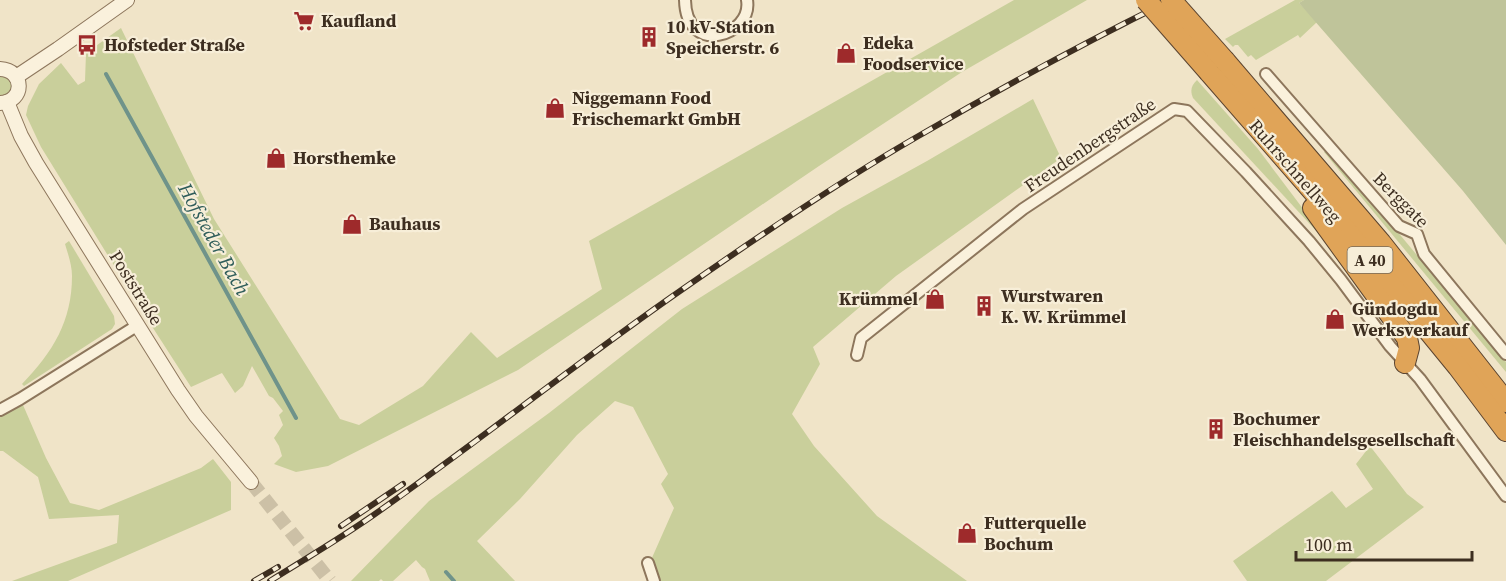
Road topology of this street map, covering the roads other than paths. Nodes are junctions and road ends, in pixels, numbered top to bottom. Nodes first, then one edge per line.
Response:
1 (126, 0) edge
2 (685, 0) edge
3 (747, 0) edge
4 (1146, 0) edge
5 (1171, 0) edge
6 (1217, 66) junction
7 (0, 69) edge
8 (1266, 74) dead end
9 (16, 76) junction
10 (3, 102) edge
11 (1249, 118) junction
12 (138, 325) junction
13 (1506, 354) edge
14 (857, 355) dead end
15 (1405, 363) junction
16 (1506, 402) edge
17 (0, 410) edge
18 (1506, 431) edge
19 (250, 482) tunnel mouth
20 (1506, 496) edge
21 (648, 563) dead end
22 (654, 581) edge

1 - 9 street
2 - 3 street
4 - 6 highway, Ruhrschnellweg / A 40, bridge
5 - 6 highway, Ruhrschnellweg / A 40, bridge
6 - 11 highway, Ruhrschnellweg / A 40
6 - 16 highway, Ruhrschnellweg / A 40
7 - 9 street
8 - 13 street, Berggate
9 - 10 street
10 - 12 street, Poststraße
11 - 15 highway
11 - 18 highway, Ruhrschnellweg / A 40
12 - 17 street
12 - 19 street, Poststraße
14 - 15 street, Freudenbergstraße
15 - 20 street, Freudenbergstraße
21 - 22 street

